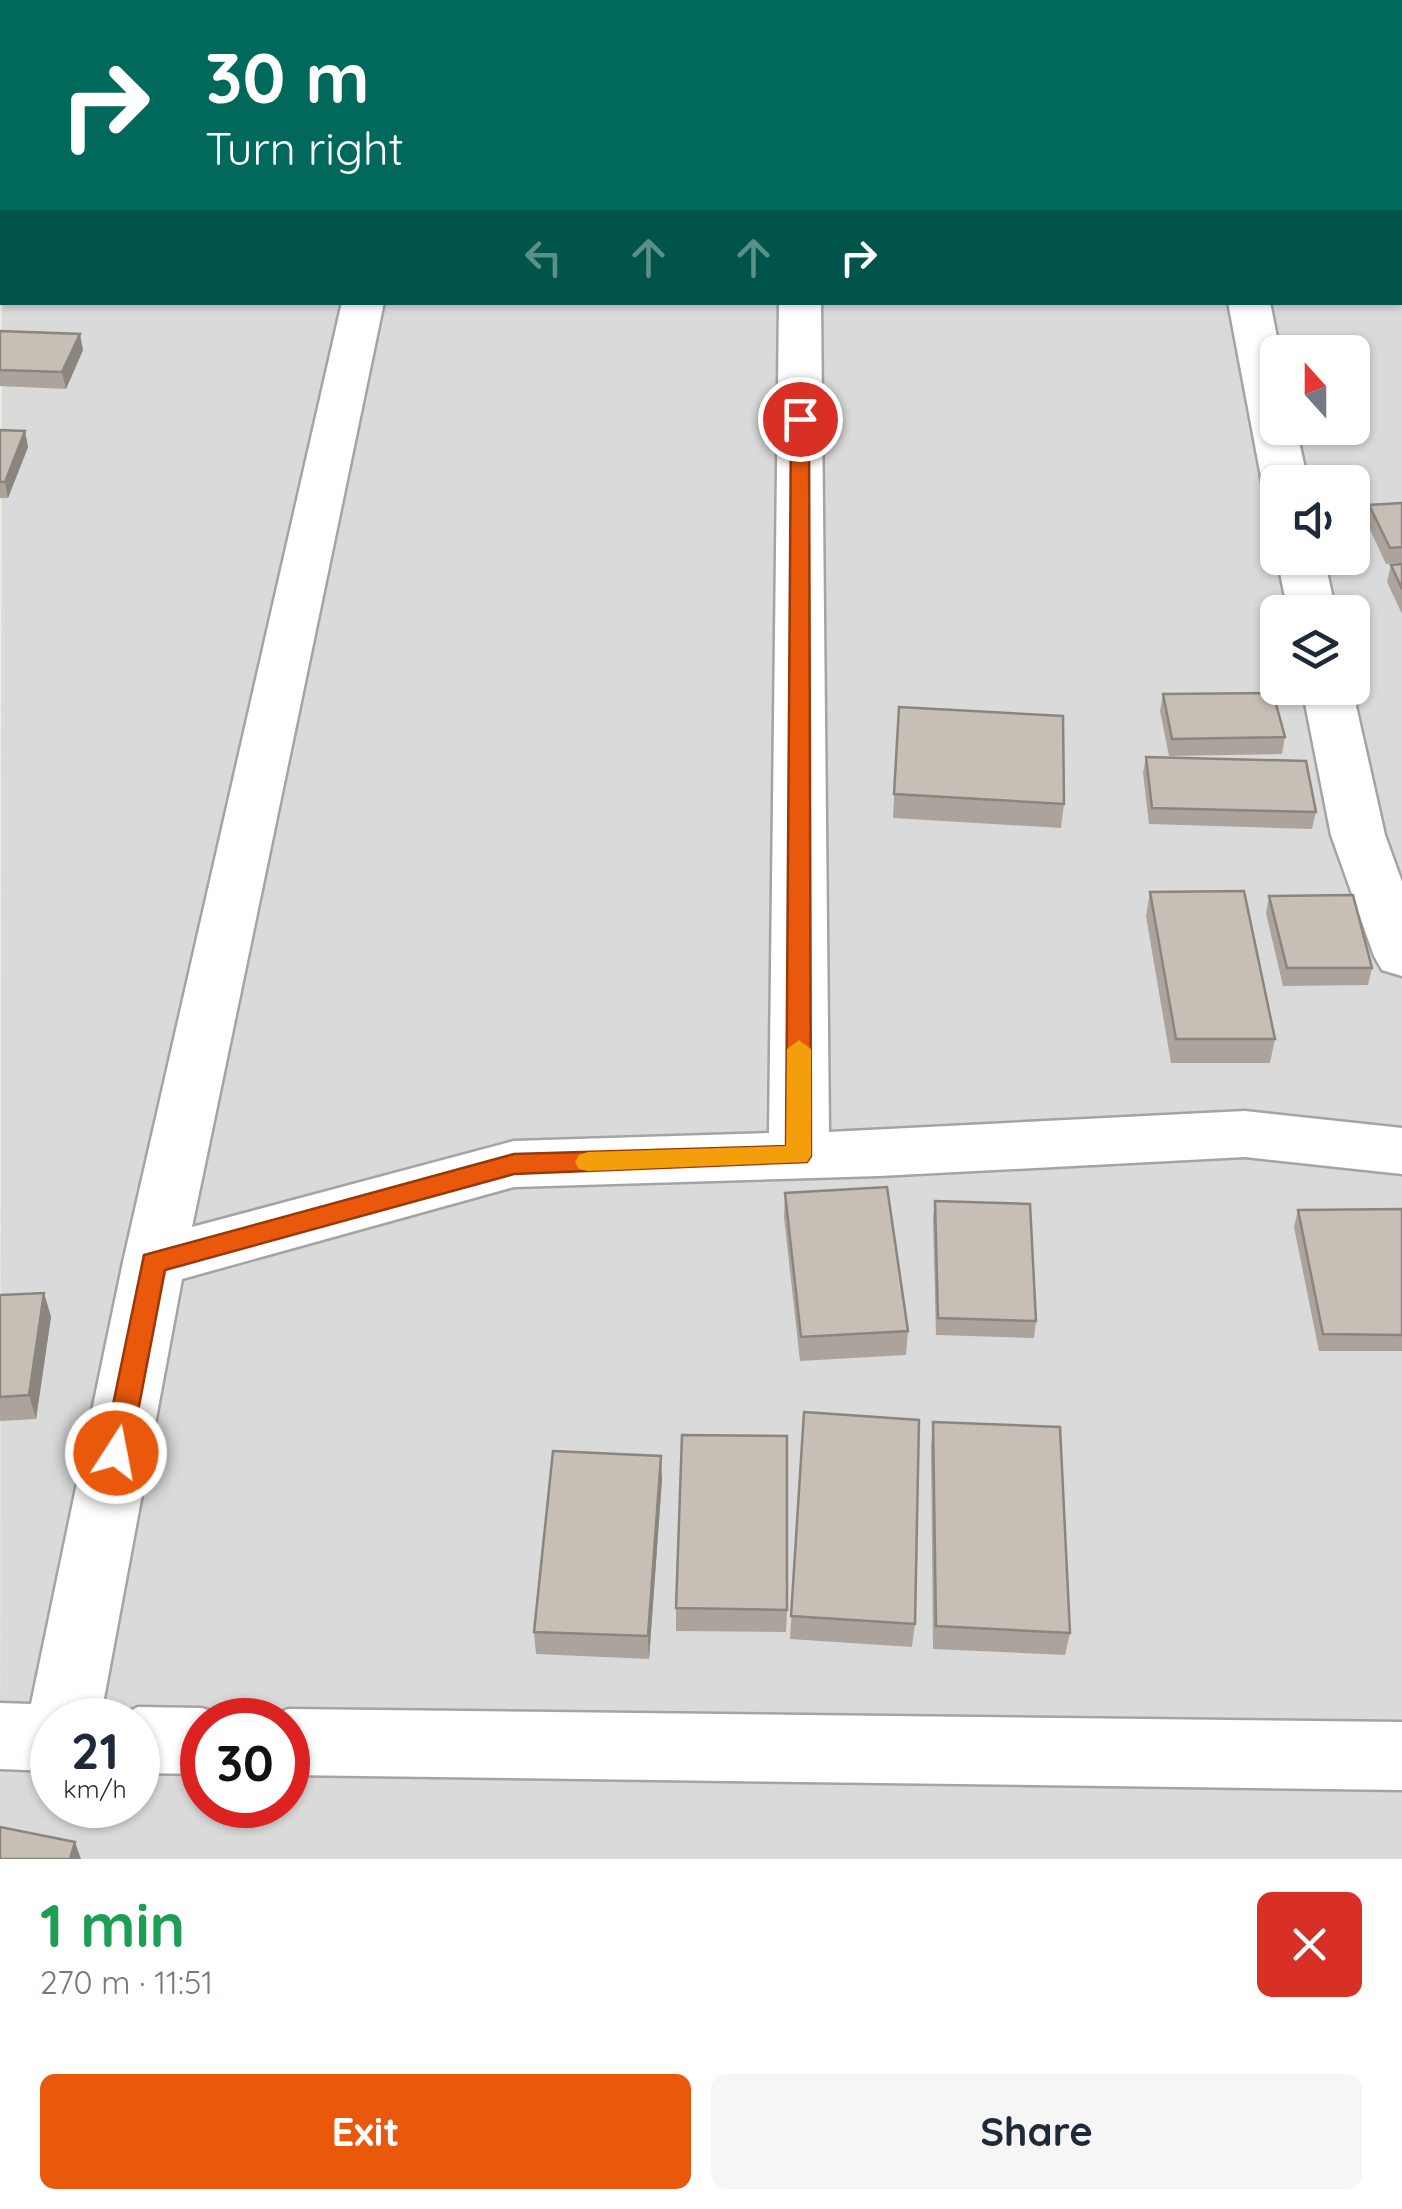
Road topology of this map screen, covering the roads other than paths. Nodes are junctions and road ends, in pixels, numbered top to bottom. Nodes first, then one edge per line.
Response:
1 (361, 305) edge
2 (800, 305) edge
3 (1249, 305) edge
4 (1282, 465) edge
5 (1331, 705) edge
6 (1402, 956) edge
7 (1402, 1152) edge
8 (798, 1156) junction
9 (154, 1262) junction
10 (68, 1698) edge
11 (0, 1736) edge
12 (30, 1737) edge
13 (310, 1742) edge
14 (1402, 1756) edge

1 - 9 street
2 - 8 street
3 - 4 street
5 - 6 street
7 - 8 street
8 - 9 street
9 - 10 street
11 - 12 street
13 - 14 street

